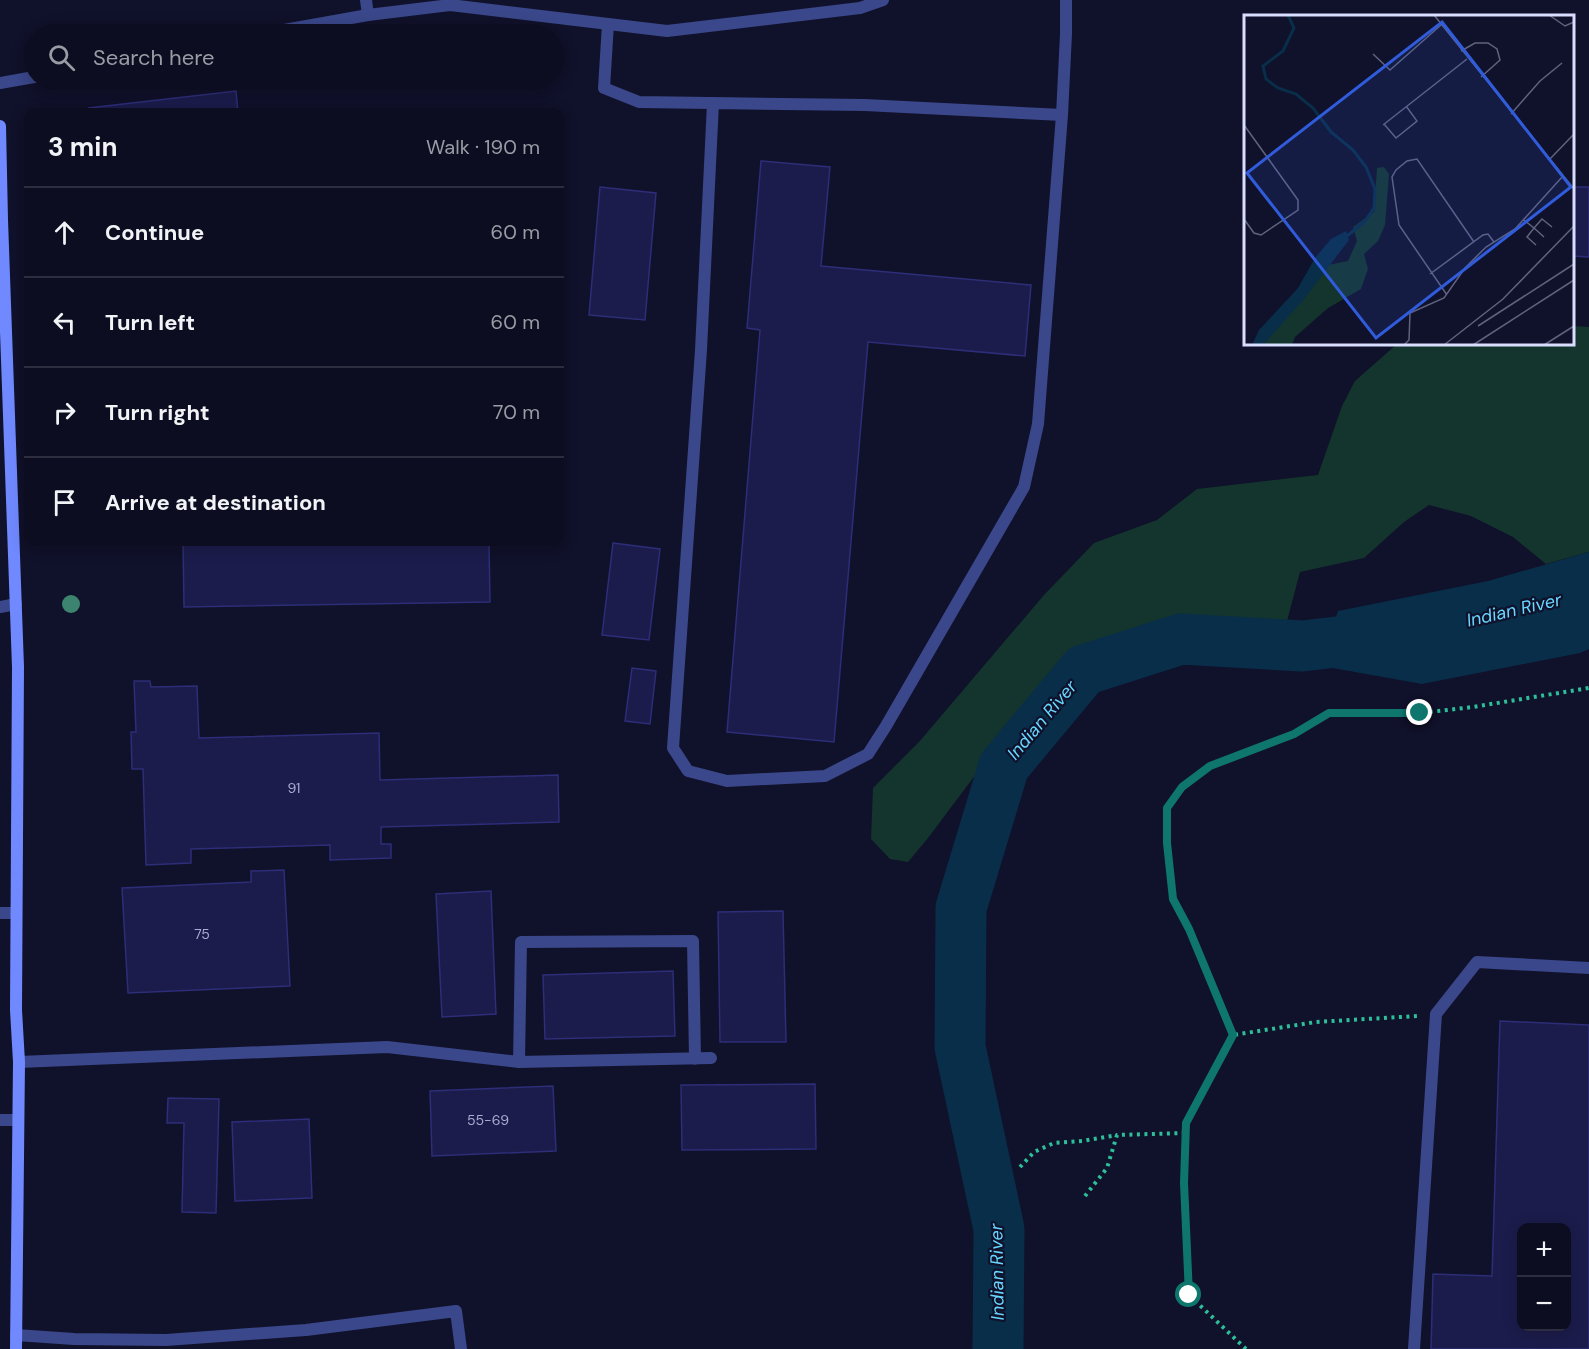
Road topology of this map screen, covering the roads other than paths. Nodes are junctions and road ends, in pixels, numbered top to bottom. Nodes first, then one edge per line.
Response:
1 (366, 0) edge
2 (883, 0) edge
3 (1066, 0) edge
4 (368, 15) junction
5 (318, 24) edge
6 (608, 24) junction
7 (24, 79) edge
8 (0, 83) edge
9 (713, 103) junction
10 (1062, 115) junction
11 (0, 126) edge
12 (1, 220) edge
13 (16, 604) junction
14 (0, 607) edge
15 (0, 913) edge
16 (16, 913) junction
17 (1589, 968) edge
18 (711, 1058) dead end
19 (695, 1059) junction
20 (19, 1062) junction
21 (519, 1062) junction
22 (0, 1120) edge
23 (18, 1120) junction
24 (16, 1335) junction
25 (16, 1349) edge
26 (461, 1349) edge
27 (1414, 1349) edge

1 - 4 street
2 - 6 street
3 - 10 street
4 - 5 street
4 - 6 street
6 - 9 street
7 - 8 street
9 - 10 street
9 - 10 street
11 - 12 main road
12 - 13 main road
13 - 14 street
13 - 16 main road
15 - 16 street
16 - 20 main road
17 - 27 street
18 - 19 street
19 - 21 street
19 - 21 street
20 - 21 street
20 - 23 main road
22 - 23 street
23 - 24 main road
24 - 25 main road
24 - 26 street

